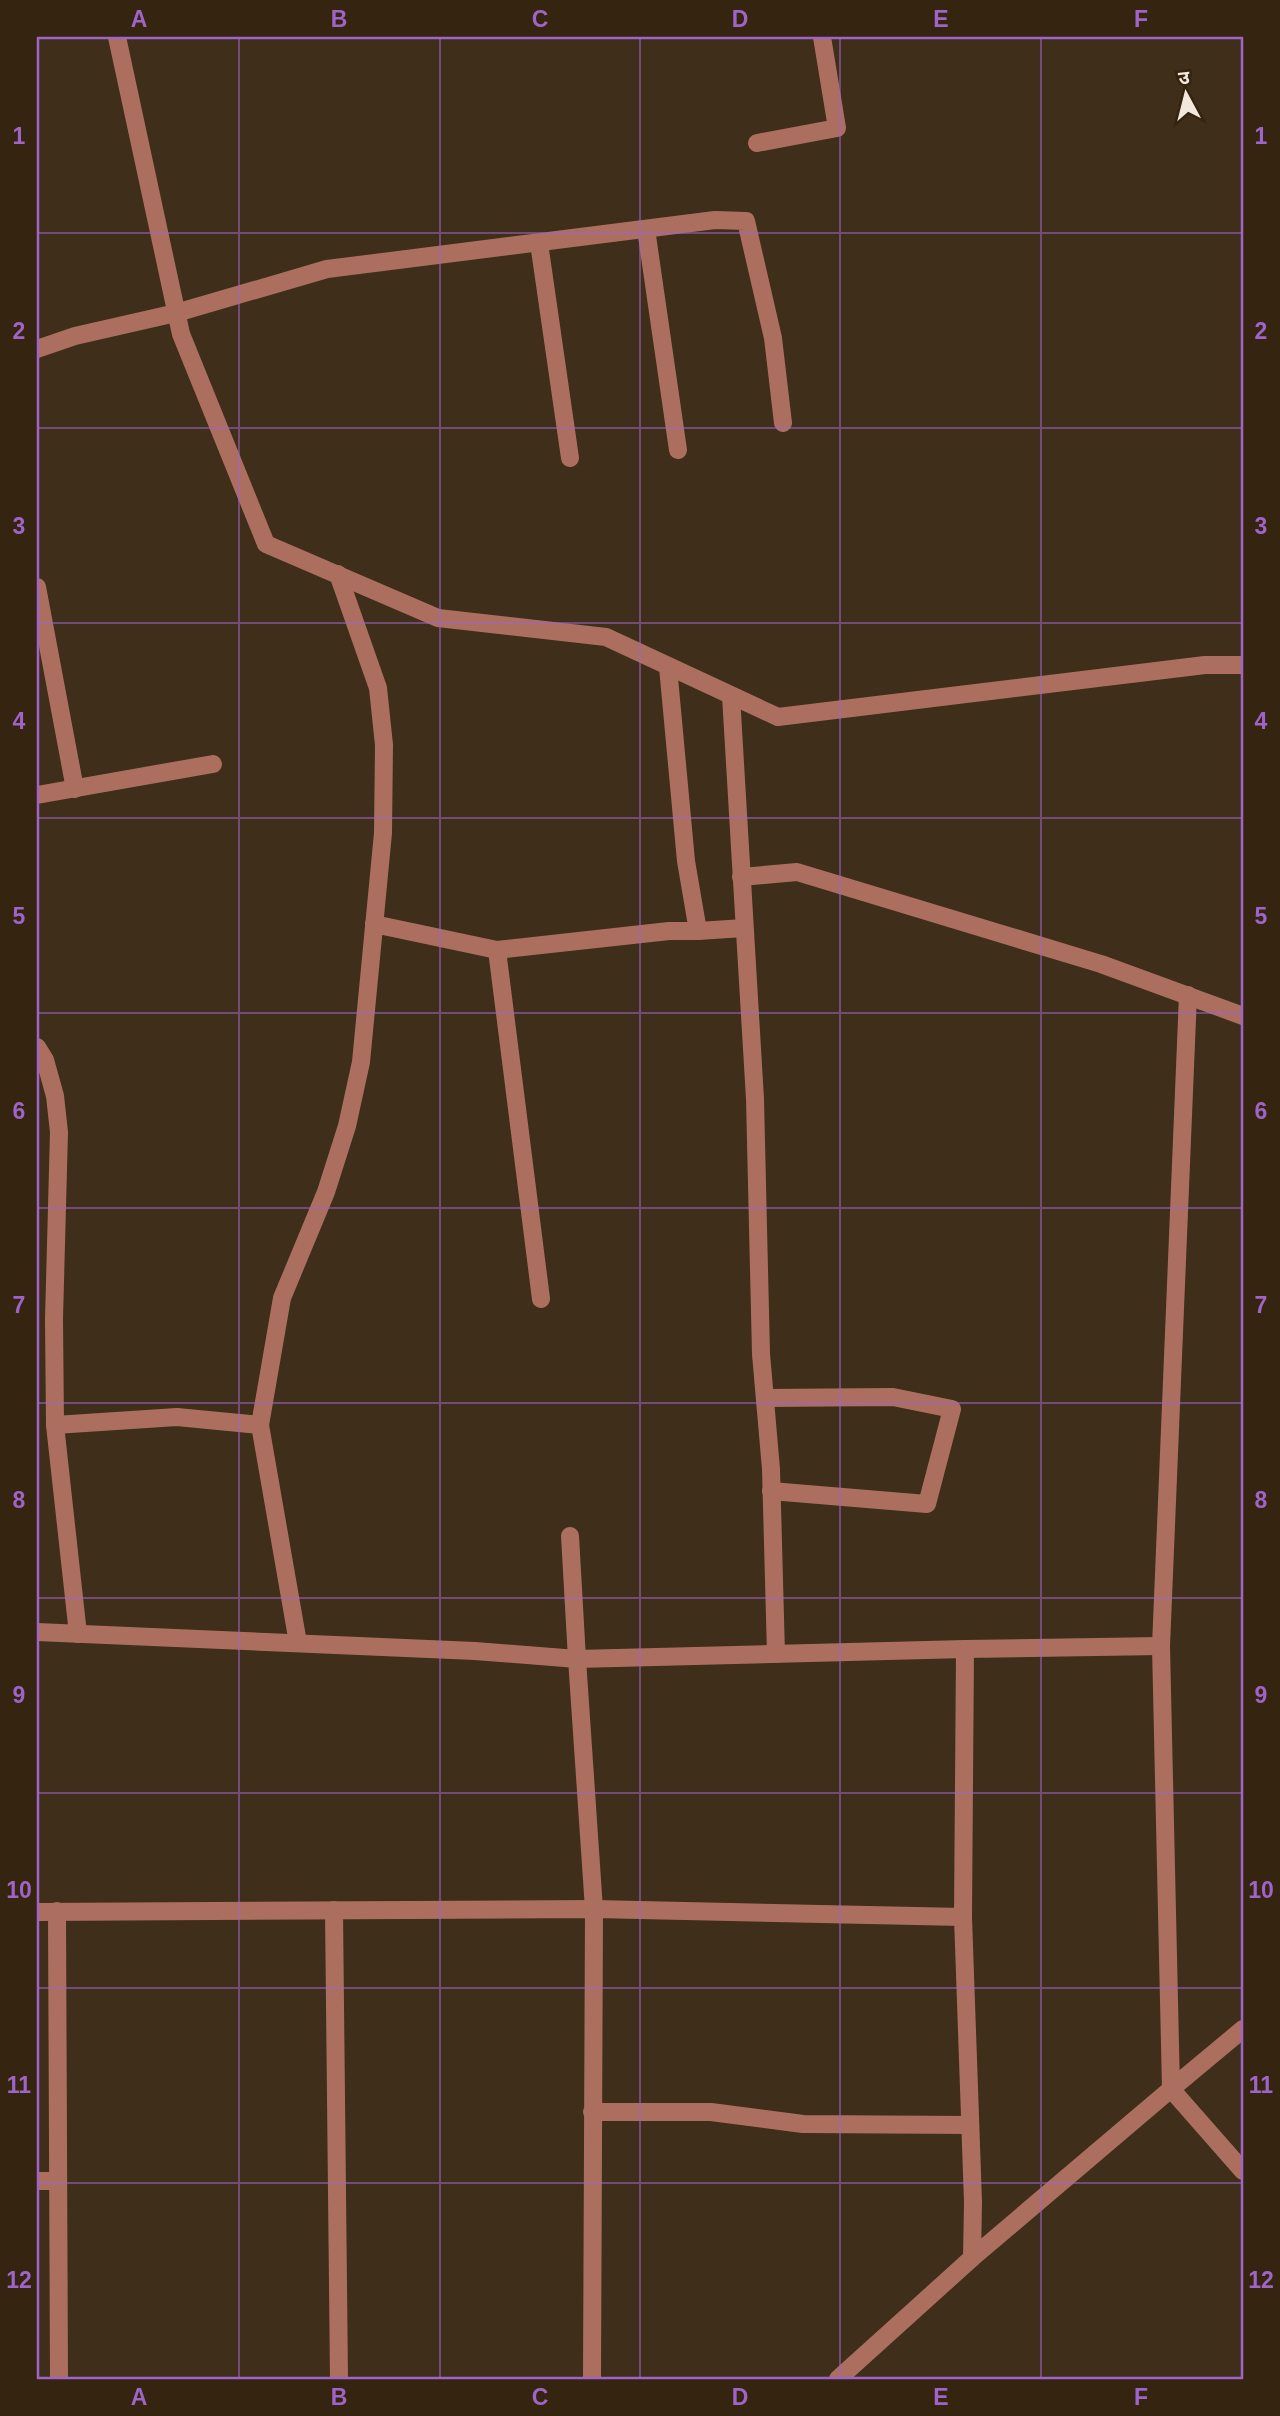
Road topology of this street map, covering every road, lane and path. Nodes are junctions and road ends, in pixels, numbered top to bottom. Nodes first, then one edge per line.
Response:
1 (117, 37) edge
2 (822, 37) edge
3 (757, 143) dead end
4 (646, 229) junction
5 (539, 243) junction
6 (176, 313) junction
7 (37, 349) edge
8 (783, 423) dead end
9 (678, 450) dead end
10 (570, 458) dead end
11 (338, 575) junction
12 (37, 587) edge
13 (1243, 665) edge
14 (668, 667) junction
15 (731, 696) junction
16 (213, 764) dead end
17 (75, 789) junction
18 (37, 795) edge
19 (741, 877) junction
20 (374, 924) junction
21 (744, 928) junction
22 (698, 931) junction
23 (497, 950) junction
24 (1188, 995) junction
25 (1243, 1016) edge
26 (37, 1047) edge
27 (541, 1299) dead end
28 (765, 1398) junction
29 (55, 1425) junction
30 (260, 1425) junction
31 (772, 1490) junction
32 (570, 1536) dead end
33 (37, 1632) edge
34 (78, 1634) junction
35 (298, 1643) junction
36 (1161, 1646) junction
37 (965, 1649) junction
38 (776, 1654) junction
39 (577, 1660) junction
40 (594, 1909) junction
41 (334, 1910) junction
42 (37, 1912) edge
43 (57, 1912) junction
44 (963, 1916) junction
45 (1243, 2029) edge
46 (1171, 2089) junction
47 (592, 2112) junction
48 (970, 2125) junction
49 (1243, 2171) edge
50 (37, 2181) edge
51 (58, 2181) junction
52 (972, 2258) junction
53 (59, 2379) edge
54 (340, 2379) edge
55 (592, 2379) edge
56 (838, 2379) edge

1 - 6 street
2 - 3 street
4 - 5 street
4 - 8 street
4 - 9 street
5 - 6 street
5 - 10 street
6 - 7 street
6 - 11 street
11 - 14 street
11 - 20 street
12 - 17 street
13 - 15 street
14 - 15 street
14 - 22 street
15 - 19 street
16 - 17 street
17 - 18 street
19 - 21 street
19 - 24 street
20 - 23 street
20 - 30 street
21 - 22 street
21 - 28 street
22 - 23 street
23 - 27 street
24 - 25 street
24 - 36 street
26 - 29 street
28 - 31 street
28 - 31 street
29 - 30 street
29 - 34 street
30 - 35 street
31 - 38 street
32 - 39 street
33 - 34 street
34 - 35 street
35 - 39 street
36 - 37 street
36 - 46 street
37 - 38 street
37 - 44 street
38 - 39 street
39 - 40 street
40 - 41 street
40 - 44 street
40 - 47 street
41 - 43 street
41 - 54 street
42 - 43 street
43 - 51 street
44 - 48 street
45 - 46 street
46 - 49 street
46 - 52 street
47 - 48 street
47 - 55 street
48 - 52 street
50 - 51 street
51 - 53 street
52 - 56 street

